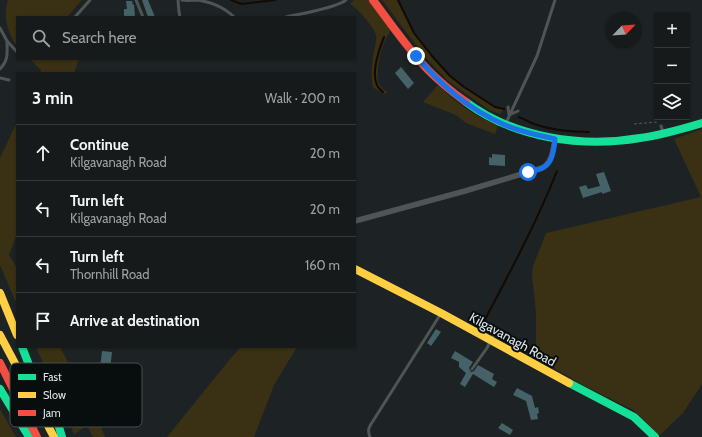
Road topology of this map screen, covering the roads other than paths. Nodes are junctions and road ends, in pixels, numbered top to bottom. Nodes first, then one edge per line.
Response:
1 (90, 0) edge
2 (136, 0) edge
3 (178, 0) edge
4 (182, 0) edge
5 (346, 0) edge
6 (373, 0) edge
7 (555, 0) edge
8 (76, 16) edge
9 (143, 16) edge
10 (180, 16) edge
11 (233, 16) edge
12 (290, 16) edge
13 (0, 28) edge
14 (8, 41) junction
15 (16, 51) edge
16 (0, 68) edge
17 (0, 78) edge
18 (9, 80) dead end
19 (508, 107) dead end
20 (518, 112) dead end
21 (510, 115) junction
22 (702, 123) edge
23 (505, 125) junction
24 (555, 139) junction
25 (356, 221) edge
26 (356, 270) edge
27 (0, 293) edge
28 (441, 313) junction
29 (16, 333) edge
30 (0, 335) edge
31 (492, 338) junction
32 (22, 348) edge
33 (0, 363) edge
34 (15, 363) edge
35 (28, 363) edge
36 (472, 369) dead end
37 (10, 383) edge
38 (0, 389) edge
39 (10, 406) edge
40 (23, 427) edge
41 (32, 427) edge
42 (49, 427) edge
43 (59, 427) edge
44 (29, 437) edge
45 (37, 437) edge
46 (54, 437) edge
47 (62, 437) edge
48 (370, 437) edge
49 (655, 437) edge

1 - 8 lane
2 - 9 lane
3 - 10 lane
4 - 11 lane
5 - 12 lane
6 - 23 main road
7 - 21 lane
13 - 14 lane
14 - 15 lane
14 - 16 lane
17 - 18 lane
19 - 21 lane
20 - 21 lane
21 - 23 lane
22 - 24 main road
23 - 24 main road
24 - 25 street
26 - 28 main road, Kilgavanagh Road
27 - 29 main road
28 - 31 main road, Kilgavanagh Road
28 - 48 lane
30 - 34 main road
31 - 36 lane
31 - 49 main road, Kilgavanagh Road
32 - 35 main road
33 - 37 main road
38 - 39 main road
40 - 44 main road
41 - 45 main road
42 - 46 main road
43 - 47 main road

